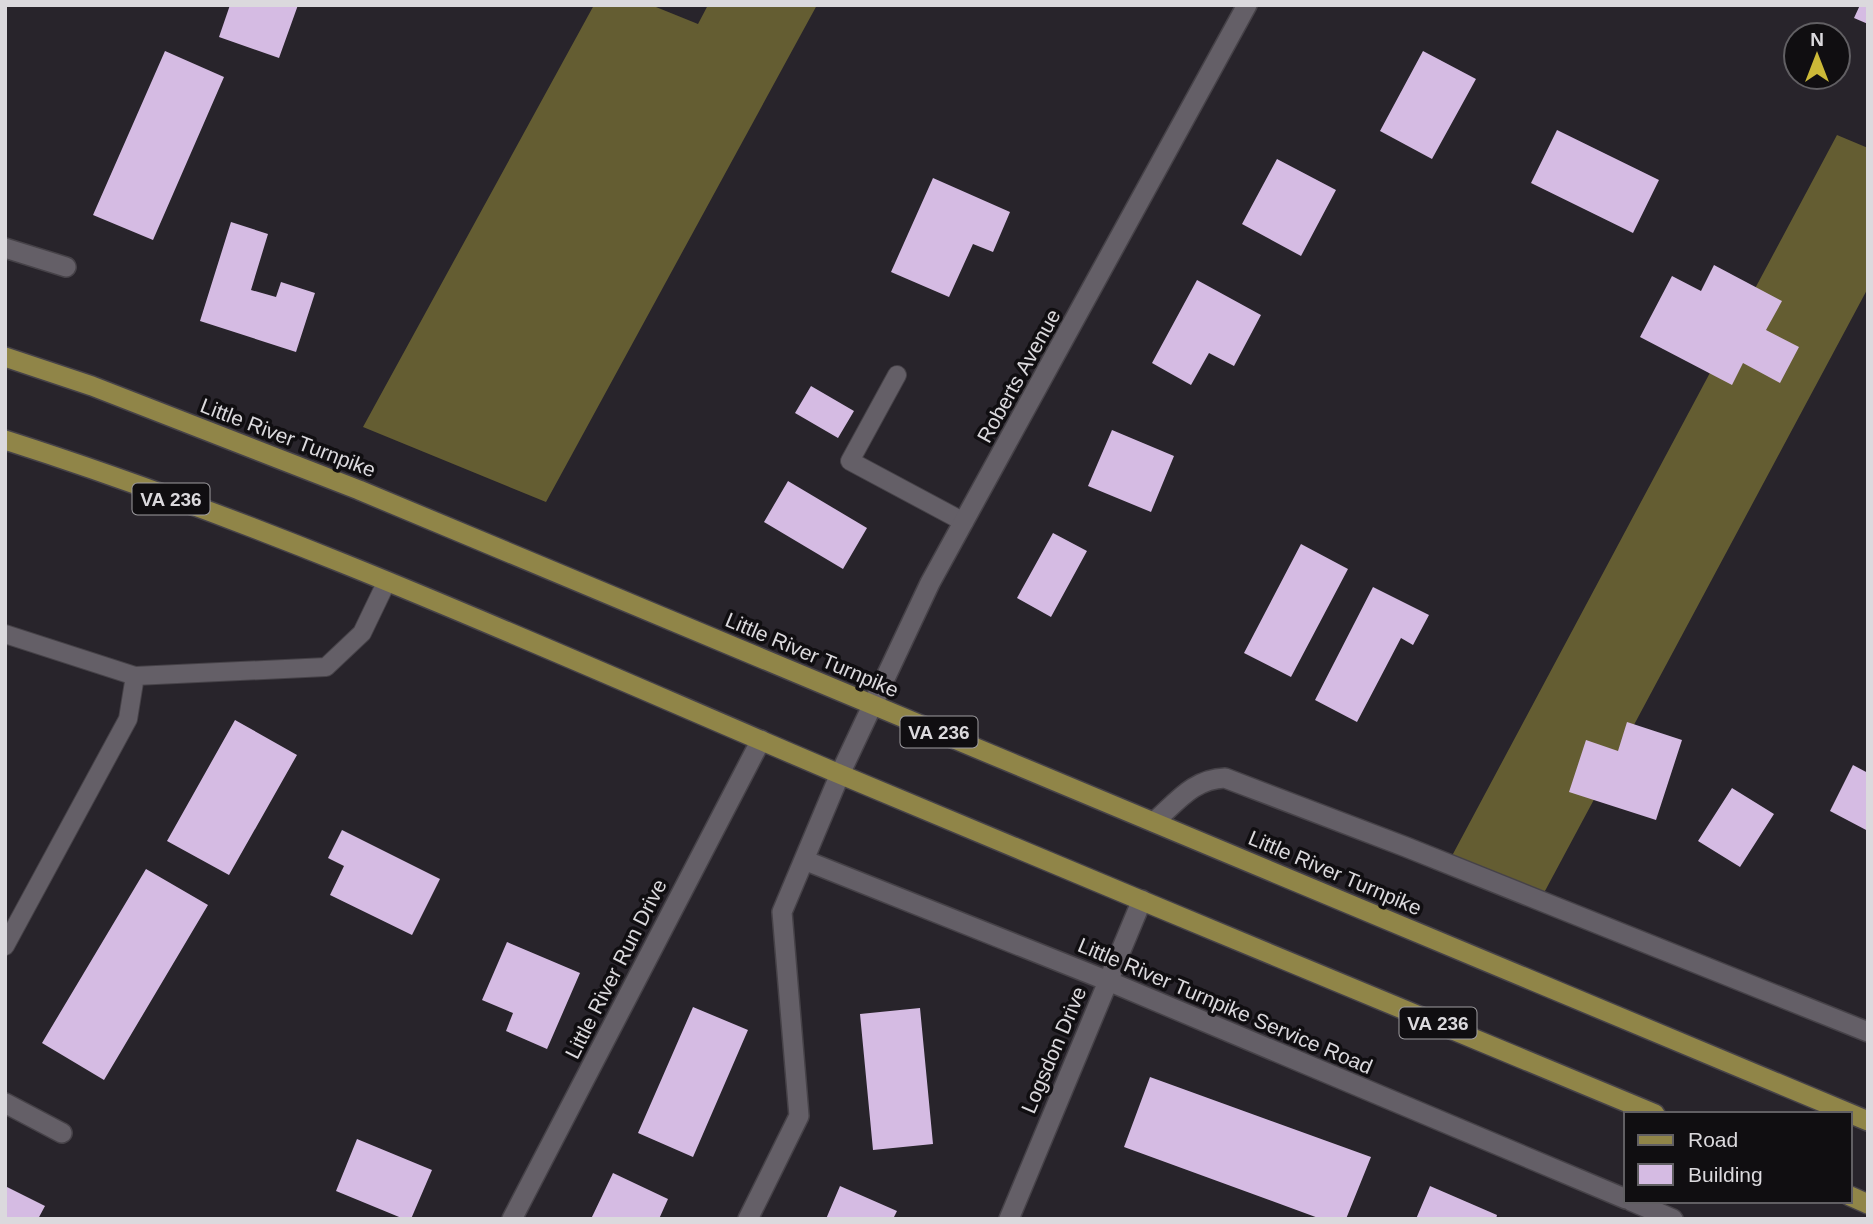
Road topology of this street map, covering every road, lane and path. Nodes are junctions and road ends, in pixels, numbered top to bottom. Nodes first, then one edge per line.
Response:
1 (1247, 5) edge
2 (5, 248) edge
3 (66, 267) dead end
4 (5, 357) edge
5 (897, 375) dead end
6 (5, 440) edge
7 (964, 522) junction
8 (387, 581) junction
9 (5, 634) edge
10 (135, 676) junction
11 (873, 704) junction
12 (761, 740) junction
13 (840, 774) junction
14 (1154, 822) junction
15 (804, 860) junction
16 (1142, 900) junction
17 (5, 946) edge
18 (1108, 981) junction
19 (1868, 1032) edge
20 (5, 1104) edge
21 (1650, 1112) edge
22 (1847, 1112) edge
23 (62, 1133) dead end
24 (1852, 1197) edge
25 (1624, 1198) edge
26 (1636, 1203) edge
27 (1868, 1204) edge
28 (512, 1219) edge
29 (748, 1219) edge
30 (1009, 1219) edge
31 (1673, 1219) edge

1 - 7 street, Roberts Avenue
2 - 3 street
4 - 11 main road, Little River Turnpike / VA 236
5 - 7 lane
6 - 8 main road, VA 236
7 - 11 street, Roberts Avenue
8 - 10 lane
8 - 12 main road, VA 236
9 - 10 lane
10 - 17 lane
11 - 13 street, Roberts Avenue
11 - 14 main road, Little River Turnpike / VA 236
12 - 13 main road, VA 236
12 - 28 street, Little River Run Drive
13 - 15 street
13 - 16 main road, VA 236
14 - 19 street
14 - 22 main road, Little River Turnpike / VA 236
15 - 18 street, Little River Turnpike Service Road
15 - 29 street
16 - 18 street, Logsdon Drive
16 - 21 main road, VA 236
18 - 25 street, Little River Turnpike Service Road
18 - 30 street, Logsdon Drive
20 - 23 street
24 - 27 main road
26 - 31 street

